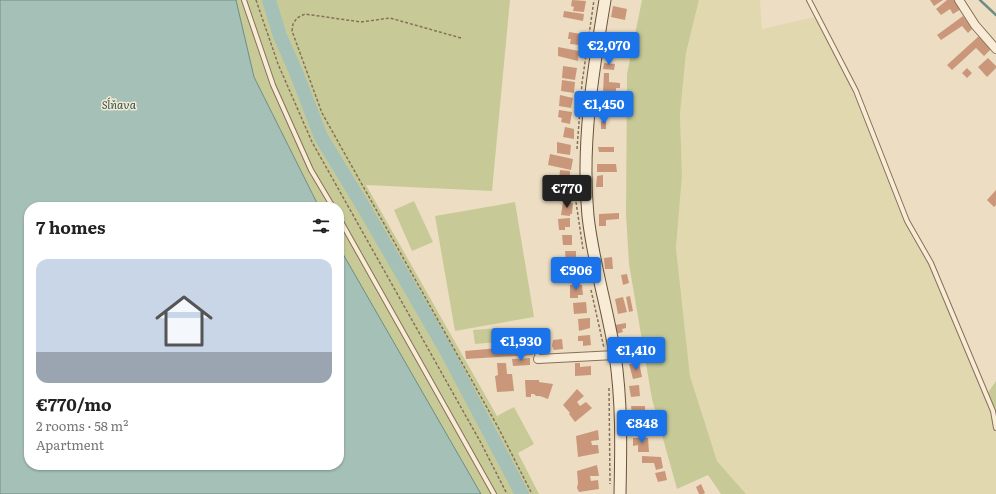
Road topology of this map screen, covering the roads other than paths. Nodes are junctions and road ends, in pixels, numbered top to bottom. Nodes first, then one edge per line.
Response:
1 (244, 0) edge
2 (605, 0) edge
3 (809, 0) edge
4 (959, 0) edge
5 (996, 49) edge
6 (330, 202) edge
7 (344, 227) edge
8 (504, 336) dead end
9 (615, 355) junction
10 (538, 359) joint
11 (996, 428) edge
12 (494, 494) edge
13 (620, 494) edge

1 - 6 lane
2 - 9 main road
3 - 11 lane
4 - 5 street
7 - 12 lane
8 - 10 lane
9 - 10 street
9 - 13 main road

